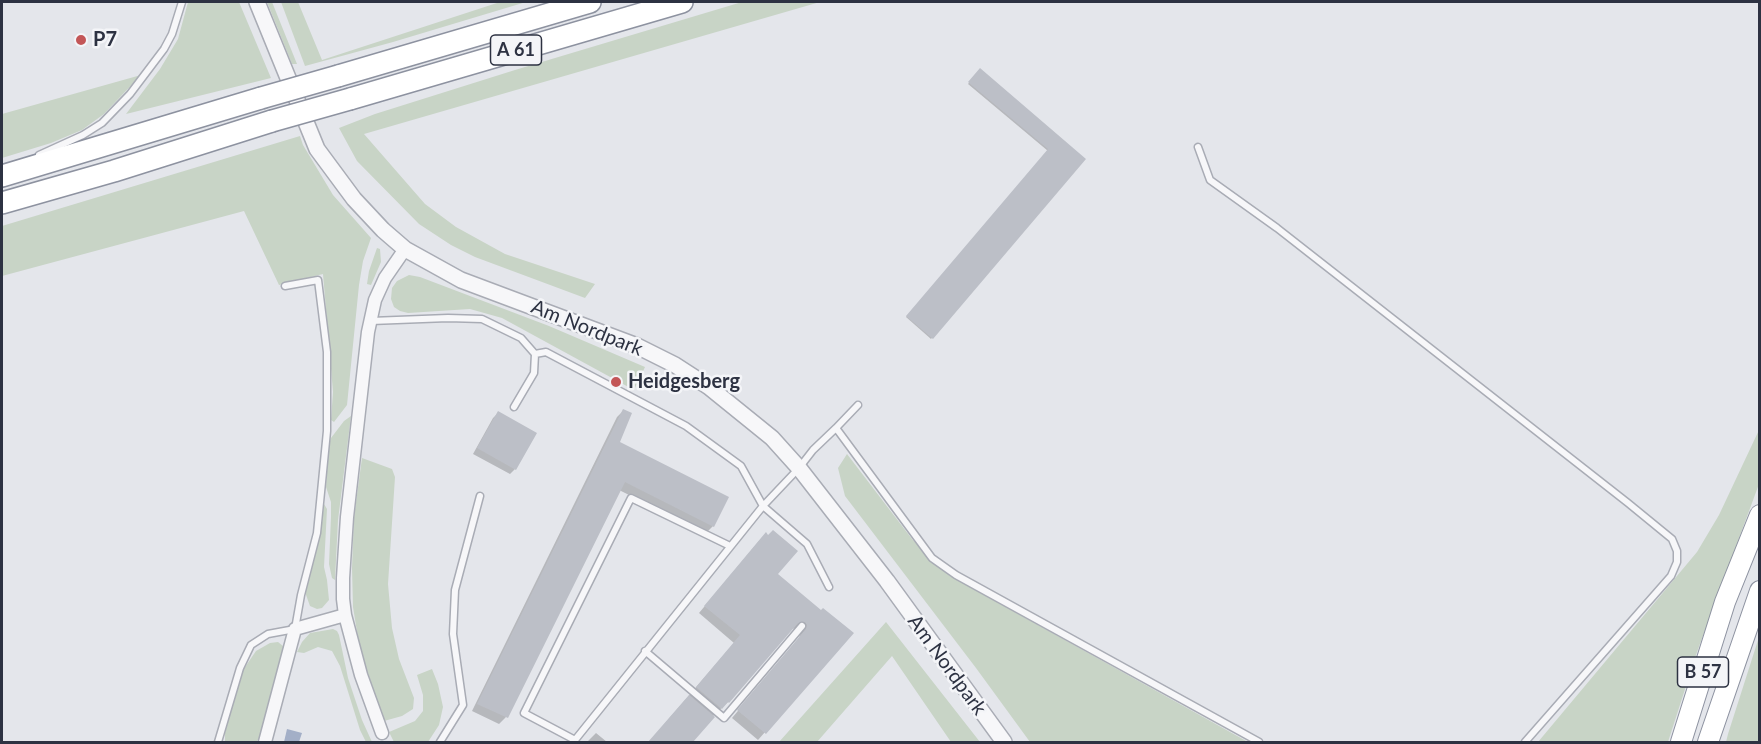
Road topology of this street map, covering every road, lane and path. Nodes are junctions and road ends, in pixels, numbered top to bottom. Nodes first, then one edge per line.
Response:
1 (182, 2) edge
2 (257, 2) edge
3 (590, 2) edge
4 (682, 2) edge
5 (1198, 147) dead end
6 (33, 158) dead end
7 (22, 162) dead end
8 (2, 171) edge
9 (2, 176) edge
10 (2, 203) edge
11 (405, 249) junction
12 (285, 286) dead end
13 (370, 321) junction
14 (535, 354) junction
15 (858, 405) dead end
16 (514, 407) dead end
17 (836, 428) junction
18 (799, 468) junction
19 (480, 496) dead end
20 (763, 506) junction
21 (1760, 515) edge
22 (730, 546) junction
23 (829, 587) dead end
24 (1760, 591) edge
25 (345, 615) junction
26 (802, 626) dead end
27 (296, 629) junction
28 (645, 651) junction
29 (382, 733) dead end
30 (218, 742) edge
31 (265, 742) edge
32 (440, 742) edge
33 (1004, 742) edge
34 (1259, 742) edge
35 (1526, 742) edge
36 (1681, 742) edge
37 (1708, 742) edge

1 - 6 lane
2 - 11 street, Am Nordpark
3 - 9 highway, A 61, bridge
4 - 10 highway, A 61, bridge
5 - 35 lane
7 - 8 lane
11 - 13 street
11 - 18 street, Am Nordpark
12 - 27 lane
13 - 14 lane
13 - 25 street
14 - 16 lane
14 - 20 lane
15 - 17 lane
17 - 18 lane
17 - 34 lane
18 - 20 lane
18 - 33 street, Am Nordpark
19 - 32 lane
20 - 22 lane
20 - 23 lane
21 - 36 highway, B 57
22 - 28 lane
22 - 28 lane
24 - 37 highway, B 57
25 - 27 street
25 - 29 street
26 - 28 lane
27 - 30 lane
27 - 31 street

